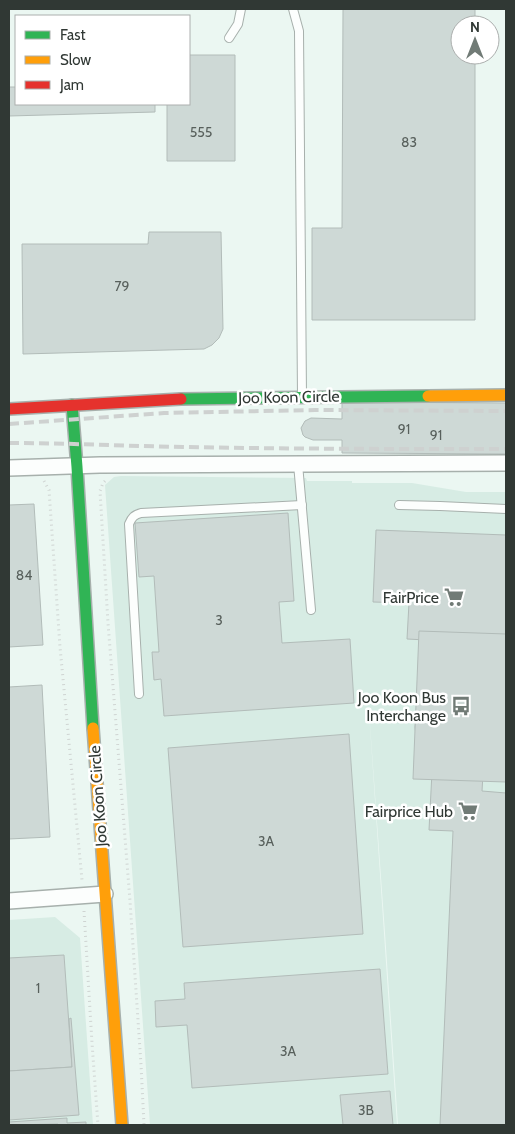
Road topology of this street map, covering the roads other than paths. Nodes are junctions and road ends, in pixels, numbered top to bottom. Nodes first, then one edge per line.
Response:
1 (241, 9) edge
2 (293, 9) edge
3 (229, 38) dead end
4 (506, 396) edge
5 (302, 397) junction
6 (72, 405) junction
7 (9, 409) edge
8 (506, 462) edge
9 (298, 464) junction
10 (77, 467) junction
11 (9, 468) edge
12 (302, 505) junction
13 (399, 505) dead end
14 (506, 509) edge
15 (311, 610) dead end
16 (138, 694) dead end
17 (105, 894) junction
18 (9, 901) edge
19 (122, 1125) edge

1 - 3 lane
2 - 5 lane
4 - 5 street, Joo Koon Circle
5 - 6 street, Joo Koon Circle
6 - 7 street, Joo Koon Circle
6 - 10 street, Joo Koon Circle
8 - 9 street
9 - 10 street
9 - 12 lane
10 - 11 street
10 - 17 street, Joo Koon Circle
12 - 15 lane
12 - 16 lane
13 - 14 lane
17 - 18 street
17 - 19 street, Joo Koon Circle

